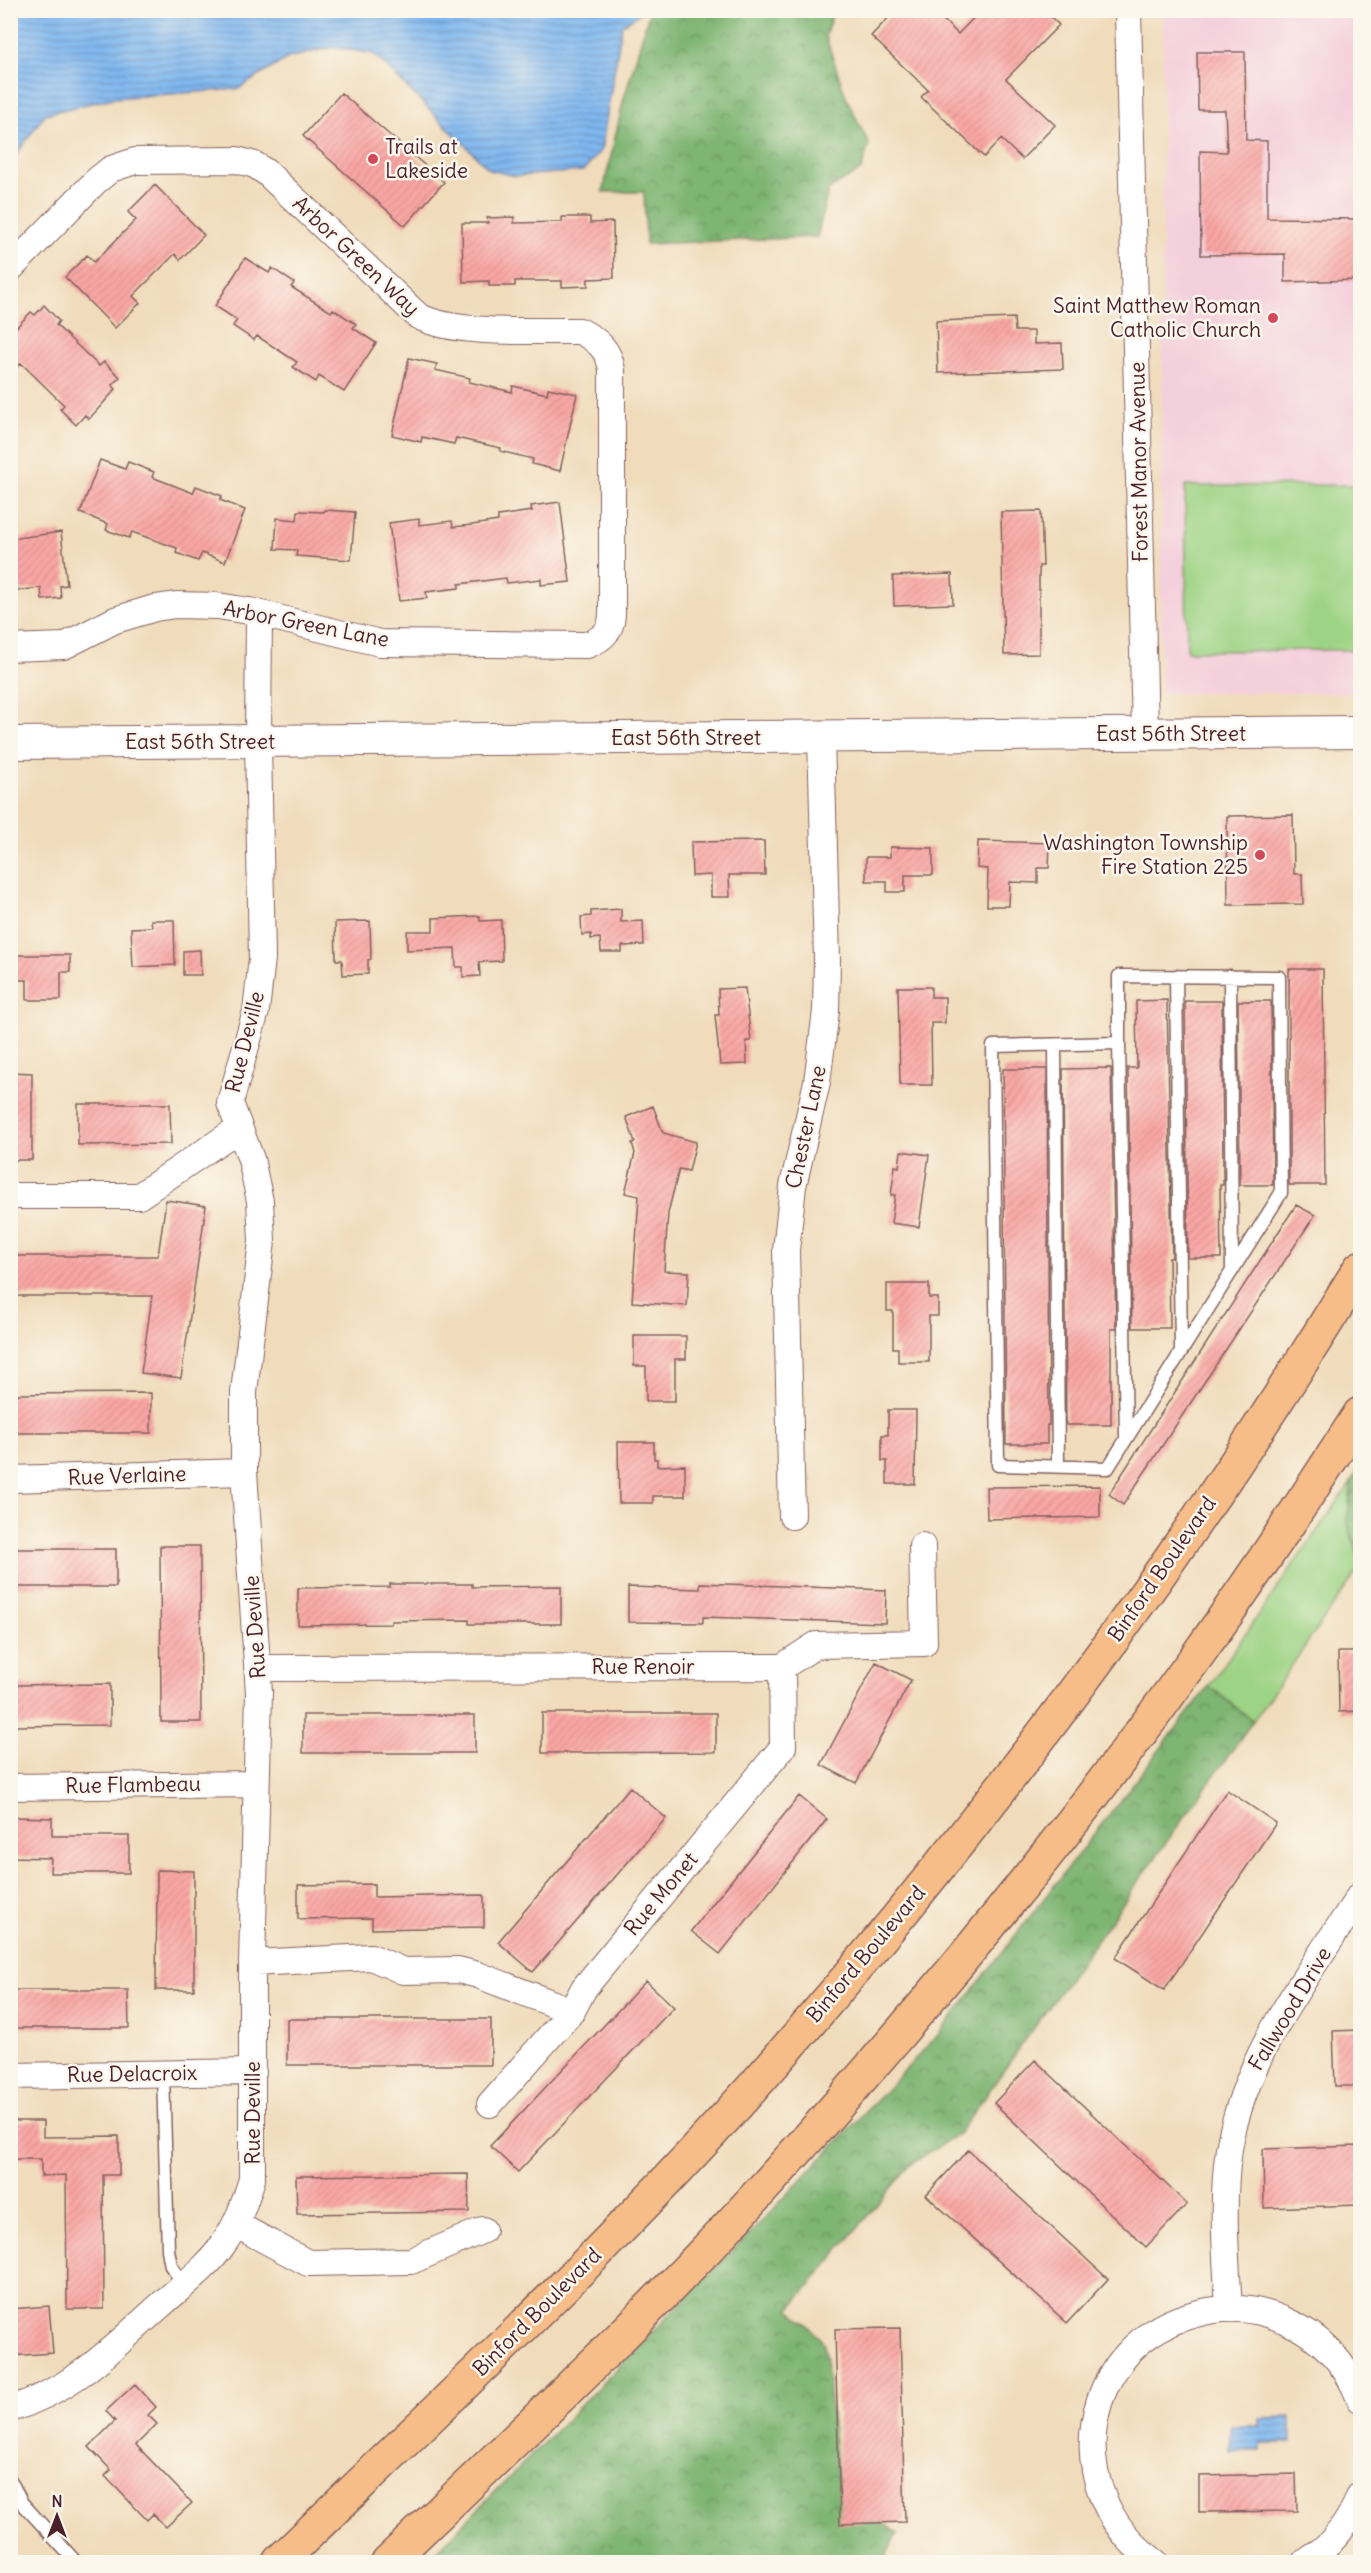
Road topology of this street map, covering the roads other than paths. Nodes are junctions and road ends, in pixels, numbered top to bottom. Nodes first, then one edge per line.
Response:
1 (1128, 10) edge
2 (10, 269) edge
3 (612, 491) joint
4 (259, 615) junction
5 (10, 648) edge
6 (1360, 732) edge
7 (1145, 734) junction
8 (821, 737) junction
9 (258, 742) junction
10 (10, 743) edge
11 (1176, 976) junction
12 (1230, 976) junction
13 (1119, 1043) junction
14 (1055, 1044) junction
15 (238, 1129) junction
16 (10, 1196) edge
17 (1360, 1268) edge
18 (1232, 1271) junction
19 (1181, 1352) junction
20 (1360, 1414) edge
21 (1126, 1438) junction
22 (1058, 1466) junction
23 (244, 1472) junction
24 (10, 1479) edge
25 (792, 1516) dead end
26 (922, 1546) dead end
27 (782, 1667) junction
28 (258, 1668) junction
29 (256, 1784) junction
30 (10, 1786) edge
31 (1360, 1895) edge
32 (252, 1963) junction
33 (572, 2011) junction
34 (254, 2072) junction
35 (163, 2073) junction
36 (10, 2076) edge
37 (490, 2104) dead end
38 (235, 2224) junction
39 (483, 2230) dead end
40 (184, 2284) junction
41 (1229, 2309) junction
42 (1360, 2399) edge
43 (10, 2409) edge
44 (10, 2480) edge
45 (1360, 2495) edge
46 (76, 2562) edge
47 (279, 2562) edge
48 (388, 2562) edge
49 (1155, 2562) edge
50 (1306, 2562) edge

1 - 7 street, Forest Manor Avenue
2 - 3 street, Arbor Green Way
3 - 4 street, Arbor Green Lane
4 - 5 street, Arbor Green Lane
4 - 9 street, Rue Deville
6 - 7 street, East 56th Street
7 - 8 street, East 56th Street
8 - 9 street, East 56th Street
8 - 25 street, Chester Lane
9 - 10 street, East 56th Street
9 - 15 street, Rue Deville
11 - 12 lane
11 - 13 lane
11 - 19 lane
12 - 18 lane
12 - 18 lane
13 - 14 lane
13 - 21 lane
14 - 22 lane
14 - 22 lane
15 - 16 street
15 - 23 street, Rue Deville
17 - 47 main road, Binford Boulevard
18 - 19 lane
19 - 21 lane
20 - 48 main road
21 - 22 lane
23 - 24 street, Rue Verlaine
23 - 28 street, Rue Deville
26 - 27 street
27 - 28 street, Rue Renoir
27 - 33 street, Rue Monet
28 - 29 street, Rue Deville
29 - 30 street, Rue Flambeau
29 - 32 street, Rue Deville
31 - 41 street, Fallwood Drive
32 - 33 street
32 - 34 street, Rue Deville
33 - 37 street, Rue Monet
34 - 35 street, Rue Delacroix
34 - 38 street, Rue Deville
35 - 36 street, Rue Delacroix
35 - 40 lane
38 - 39 street
38 - 40 street, Rue Deville
40 - 43 street, Rue Deville
41 - 42 street
41 - 49 street
44 - 46 lane
45 - 50 street

